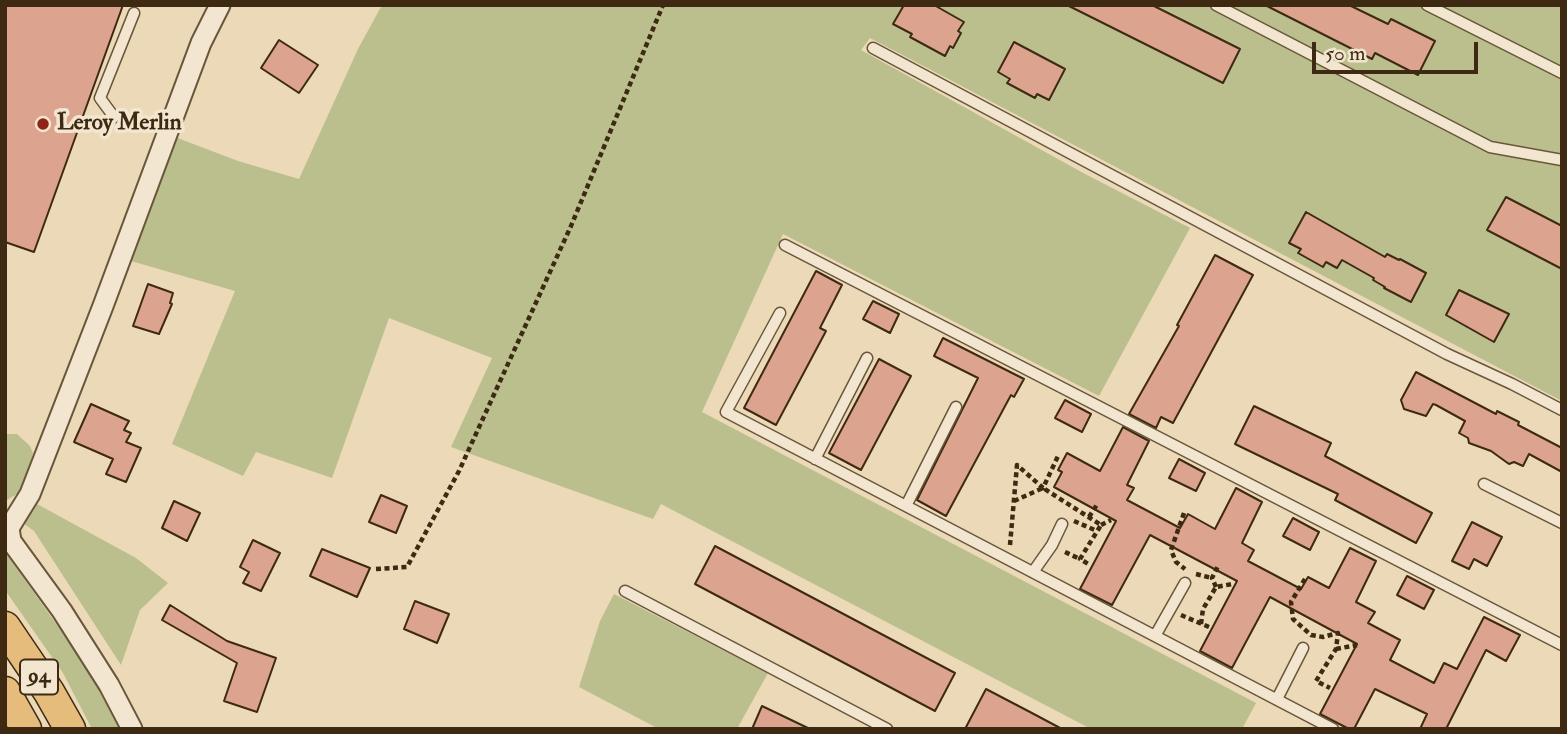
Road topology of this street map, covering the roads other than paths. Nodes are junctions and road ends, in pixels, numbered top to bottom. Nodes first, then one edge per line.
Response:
1 (220, 5) edge
2 (1216, 5) edge
3 (1427, 5) edge
4 (134, 13) dead end
5 (873, 48) dead end
6 (1562, 73) edge
7 (114, 117) dead end
8 (1562, 160) edge
9 (785, 245) dead end
10 (780, 313) dead end
11 (867, 358) dead end
12 (956, 407) dead end
13 (1562, 410) edge
14 (815, 459) junction
15 (1484, 484) dead end
16 (906, 506) junction
17 (1562, 523) edge
18 (1062, 524) dead end
19 (1033, 572) junction
20 (1185, 583) dead end
21 (625, 591) dead end
22 (5, 627) edge
23 (1155, 636) junction
24 (1562, 645) edge
25 (1303, 648) dead end
26 (5, 692) edge
27 (1277, 699) junction
28 (26, 729) edge
29 (70, 729) edge
30 (132, 729) edge
31 (887, 729) edge
32 (1333, 729) edge

1 - 30 street
2 - 8 lane
3 - 6 lane
4 - 7 lane
5 - 13 lane
9 - 24 lane
10 - 14 lane
11 - 14 lane
12 - 16 lane
14 - 16 lane
15 - 17 lane
16 - 19 lane
18 - 19 lane
19 - 23 lane
20 - 23 lane
21 - 31 lane
22 - 29 main road, 94
23 - 27 lane
25 - 27 lane
26 - 28 main road, 94
27 - 32 lane

